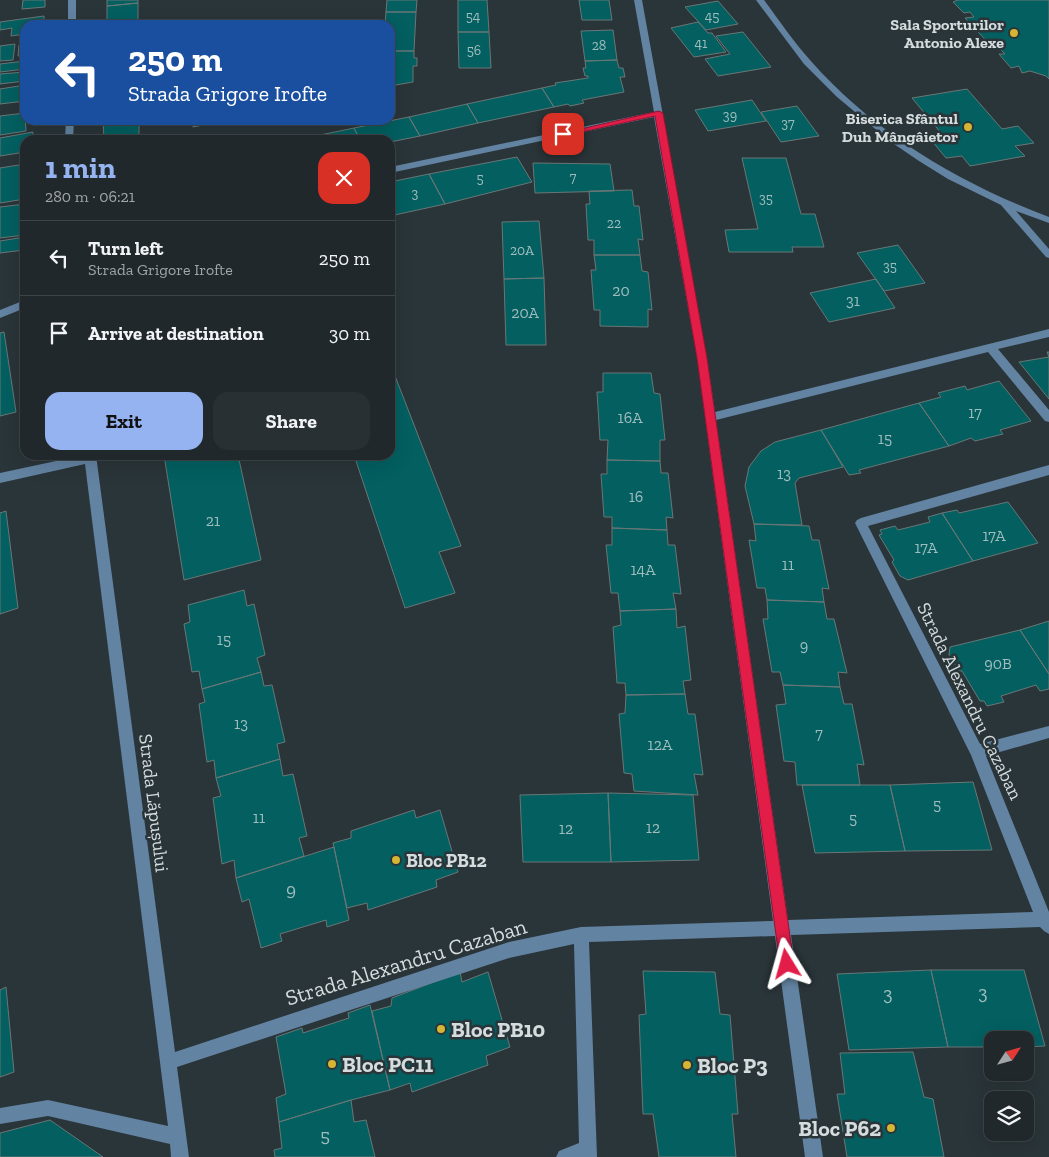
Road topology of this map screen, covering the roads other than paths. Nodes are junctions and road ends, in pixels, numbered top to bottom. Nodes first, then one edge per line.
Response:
1 (72, 0) edge
2 (638, 0) edge
3 (760, 0) edge
4 (72, 20) edge
5 (659, 113) junction
6 (395, 169) edge
7 (1006, 205) junction
8 (1049, 220) edge
9 (1049, 256) edge
10 (20, 306) edge
11 (0, 314) edge
12 (1049, 333) edge
13 (991, 348) junction
14 (710, 418) junction
15 (1049, 418) edge
16 (77, 460) edge
17 (90, 460) edge
18 (1049, 470) edge
19 (0, 478) edge
20 (1049, 732) edge
21 (977, 752) junction
22 (1047, 923) edge
23 (782, 930) junction
24 (581, 935) junction
25 (168, 1062) junction
26 (0, 1116) edge
27 (178, 1137) junction
28 (588, 1152) edge
29 (180, 1157) edge
30 (564, 1157) edge
31 (814, 1157) edge

1 - 4 street
2 - 5 street
3 - 7 street
5 - 6 street
5 - 14 street
7 - 8 street
7 - 9 street
10 - 11 street
12 - 13 street
13 - 14 street
13 - 15 street
14 - 23 street
16 - 19 street
17 - 25 street, Strada Lăpușului
18 - 21 street, Strada Alexandru Cazaban
20 - 21 street
21 - 22 street, Strada Alexandru Cazaban
22 - 23 street, Strada Alexandru Cazaban
23 - 24 street, Strada Alexandru Cazaban
23 - 31 street
24 - 25 street, Strada Alexandru Cazaban
24 - 28 street
25 - 27 street, Strada Lăpușului
26 - 27 street
27 - 29 street, Strada Lăpușului
28 - 30 street

